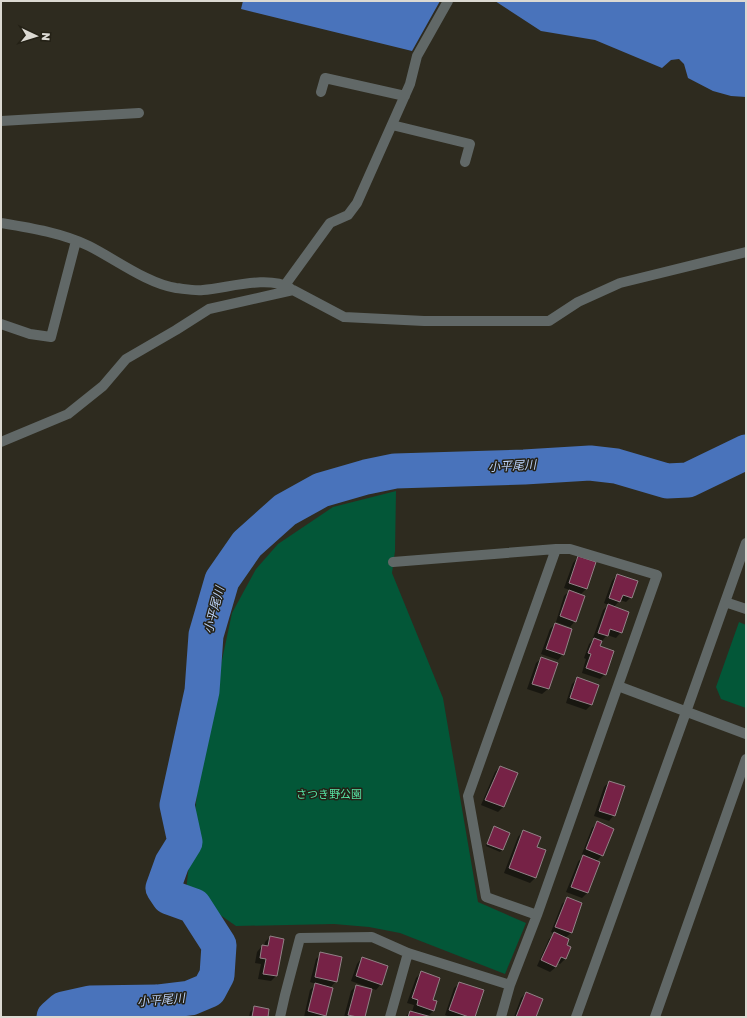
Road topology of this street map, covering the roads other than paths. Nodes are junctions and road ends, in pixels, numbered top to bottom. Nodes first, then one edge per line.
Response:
1 (448, 1) edge
2 (321, 92) dead end
3 (405, 96) junction
4 (139, 113) dead end
5 (1, 121) edge
6 (392, 125) junction
7 (465, 162) dead end
8 (1, 223) edge
9 (76, 241) junction
10 (746, 252) edge
11 (289, 287) junction
12 (1, 324) edge
13 (1, 442) edge
14 (746, 543) edge
15 (556, 549) junction
16 (393, 562) dead end
17 (725, 602) junction
18 (746, 609) edge
19 (618, 686) junction
20 (686, 712) junction
21 (746, 734) edge
22 (746, 759) edge
23 (537, 915) junction
24 (408, 953) junction
25 (510, 986) junction
26 (280, 1017) edge
27 (390, 1017) edge
28 (501, 1017) edge
29 (576, 1017) edge
30 (656, 1017) edge

1 - 3 street
2 - 3 street
3 - 6 street
4 - 5 street
6 - 7 street
6 - 11 street
8 - 9 street
9 - 11 street
9 - 12 street
10 - 11 street
11 - 13 street
14 - 17 street
15 - 16 street
15 - 19 street
15 - 23 street
17 - 18 street
17 - 20 street
19 - 20 street
19 - 23 street
20 - 21 street
20 - 29 street
22 - 30 street
23 - 25 street
24 - 25 street
24 - 26 street
24 - 27 street
25 - 28 street

